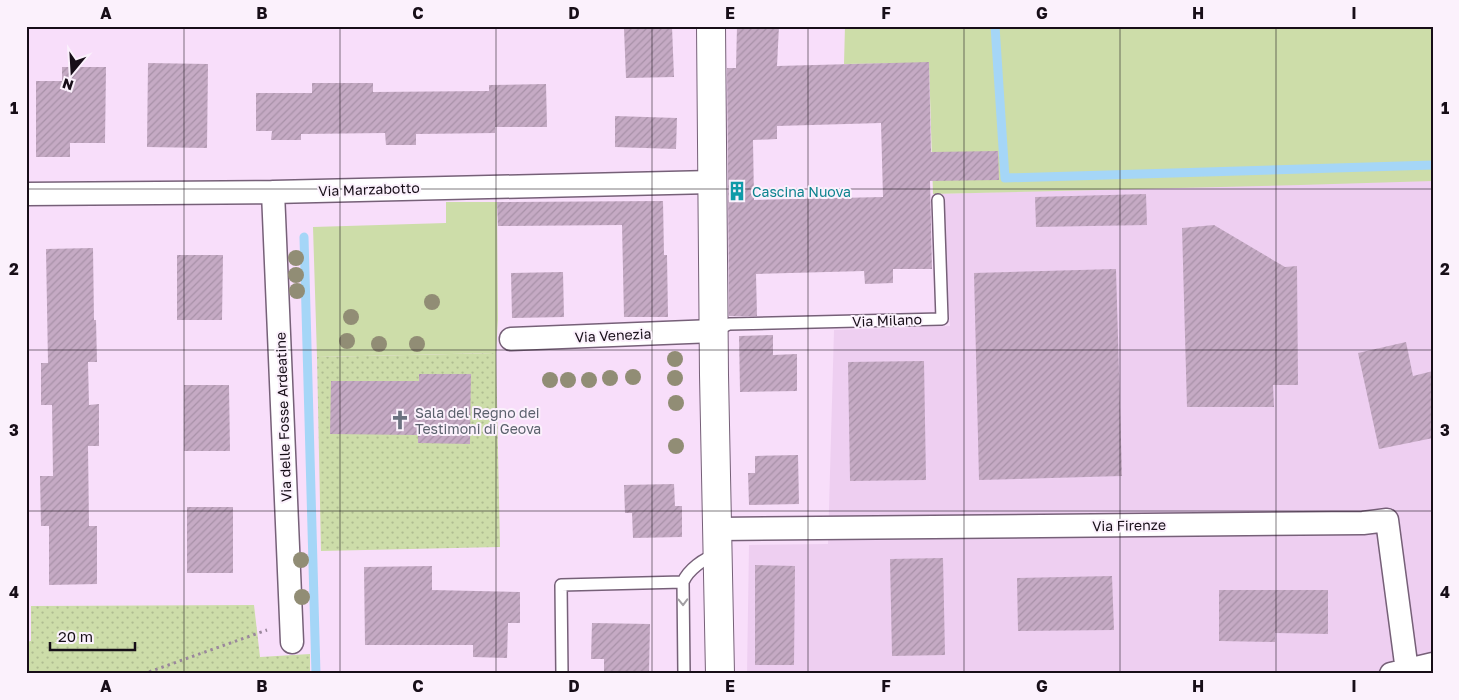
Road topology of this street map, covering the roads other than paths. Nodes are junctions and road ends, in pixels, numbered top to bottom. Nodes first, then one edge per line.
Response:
1 (711, 26) edge
2 (712, 182) junction
3 (274, 192) junction
4 (26, 194) edge
5 (938, 200) dead end
6 (714, 331) junction
7 (511, 340) dead end
8 (718, 542) junction
9 (683, 582) junction
10 (292, 632) road end
11 (1433, 664) edge
12 (1399, 672) edge
13 (562, 674) edge
14 (684, 674) edge
15 (720, 674) edge

1 - 2 street
2 - 3 street, Via Marzabotto
2 - 6 street
3 - 4 street, Via Marzabotto
3 - 10 street, Via delle Fosse Ardeatine
5 - 6 lane, Via Milano
6 - 7 street, Via Venezia
6 - 8 street
8 - 9 lane
8 - 12 street, Via Firenze
8 - 15 street
9 - 13 lane
9 -> 14 lane
11 - 12 street

